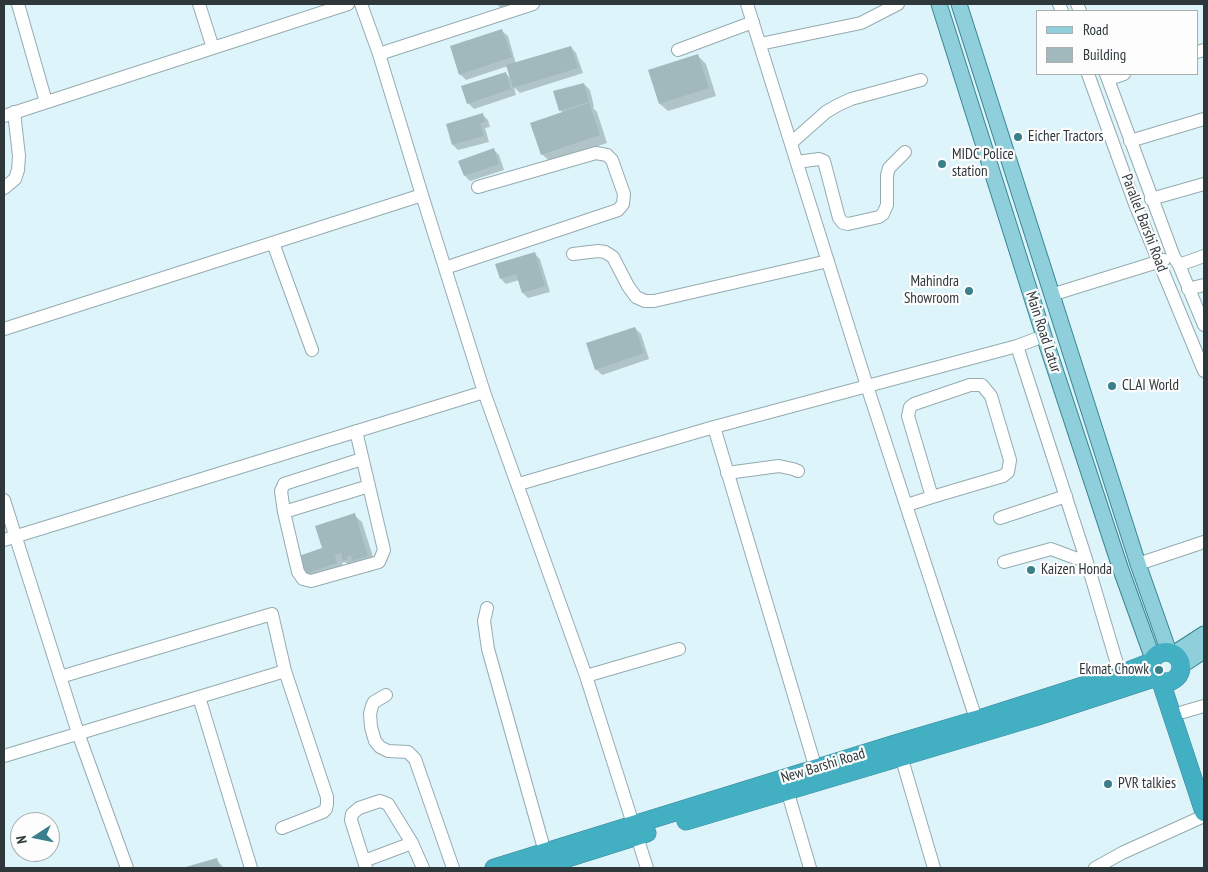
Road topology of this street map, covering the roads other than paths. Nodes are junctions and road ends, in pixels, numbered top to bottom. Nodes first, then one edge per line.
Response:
1 (18, 4) edge
2 (199, 4) edge
3 (348, 4) edge
4 (361, 4) edge
5 (533, 4) edge
6 (747, 4) edge
7 (898, 4) edge
8 (939, 4) edge
9 (959, 4) edge
10 (753, 22) junction
11 (760, 44) junction
12 (213, 48) junction
13 (678, 50) dead end
14 (379, 54) junction
15 (1088, 75) edge
16 (1108, 77) edge
17 (921, 80) dead end
18 (46, 102) junction
19 (9, 114) edge
20 (1204, 119) edge
21 (1130, 141) junction
22 (791, 143) junction
23 (905, 152) dead end
24 (797, 162) junction
25 (1204, 184) edge
26 (4, 188) edge
27 (478, 188) dead end
28 (422, 195) junction
29 (1151, 199) junction
30 (273, 243) junction
31 (573, 254) dead end
32 (1204, 256) edge
33 (828, 261) junction
34 (1158, 261) junction
35 (1176, 261) junction
36 (445, 268) junction
37 (1204, 285) edge
38 (1188, 289) junction
39 (1052, 295) junction
40 (1204, 325) edge
41 (4, 329) edge
42 (1044, 336) junction
43 (1017, 346) junction
44 (312, 350) dead end
45 (1204, 371) edge
46 (867, 386) junction
47 (484, 392) junction
48 (714, 427) junction
49 (356, 432) junction
50 (362, 459) junction
51 (798, 472) dead end
52 (727, 473) junction
53 (518, 484) junction
54 (369, 486) junction
55 (1066, 496) junction
56 (932, 497) junction
57 (4, 500) edge
58 (907, 505) junction
59 (284, 512) junction
60 (1000, 518) dead end
61 (9, 539) edge
62 (1204, 542) edge
63 (1086, 559) junction
64 (1004, 562) dead end
65 (1138, 564) junction
66 (487, 608) dead end
67 (1204, 634) edge
68 (679, 649) dead end
69 (1204, 651) edge
70 (1164, 667) junction
71 (285, 670) junction
72 (1120, 674) junction
73 (586, 676) junction
74 (60, 677) junction
75 (386, 695) dead end
76 (200, 697) junction
77 (1204, 706) edge
78 (1183, 712) junction
79 (979, 726) junction
80 (78, 733) junction
81 (4, 756) edge
82 (901, 756) junction
83 (816, 769) junction
84 (1204, 774) edge
85 (787, 790) junction
86 (1204, 812) edge
87 (1204, 816) edge
88 (282, 828) dead end
89 (636, 830) junction
90 (412, 843) junction
91 (545, 852) junction
92 (570, 863) edge
93 (365, 865) edge
94 (127, 868) edge
95 (250, 868) edge
96 (423, 868) edge
97 (453, 868) edge
98 (494, 868) edge
99 (536, 868) edge
100 (647, 868) edge
101 (810, 868) edge
102 (934, 868) edge
103 (1095, 868) edge

1 - 18 street
2 - 12 street
3 - 12 street
4 - 14 street
5 - 14 street
6 - 10 street
7 - 11 street
8 - 42 main road, Main Road Latur
9 - 39 main road, Main Road Latur
10 - 11 street
10 - 13 street
11 - 22 street
12 - 18 street
14 - 28 street
15 - 34 street, Parallel Barshi Road
16 - 21 street
17 - 22 street
18 - 19 street
19 - 26 street
20 - 21 street
21 - 29 street
22 - 24 street
23 - 24 street
24 - 33 street
25 - 29 street
27 - 36 street
28 - 30 street
28 - 36 street
29 - 35 street
30 - 41 street
30 - 44 street
31 - 33 street
32 - 35 street
33 - 46 street
34 - 35 street
34 - 39 street
34 - 45 street, Parallel Barshi Road
35 - 38 street
36 - 47 street
37 - 38 street
38 - 40 street
39 - 65 main road, Main Road Latur
42 - 43 street
42 - 70 main road, Main Road Latur
43 - 46 street
43 - 55 street
46 - 48 street
46 - 58 street
47 - 49 street
47 - 53 street
48 - 52 street
48 - 53 street
49 - 50 street
49 - 61 street
50 - 54 street
50 - 59 street
51 - 52 street
52 - 83 street
53 - 73 street
54 - 59 street
54 - 59 street
55 - 60 street
55 - 63 street
56 - 56 street
56 - 58 street
57 - 61 street
58 - 79 street
61 - 74 street
62 - 65 street
63 - 64 street
63 - 72 street
65 - 70 main road, Main Road Latur
66 - 91 street
67 - 70 main road, New Barshi Road
68 - 73 street
69 - 70 main road, New Barshi Road
70 - 72 highway, New Barshi Road
70 - 78 highway
70 - 79 highway, New Barshi Road
70 - 86 highway
71 - 74 street
71 - 76 street
71 - 88 street
72 - 79 highway, New Barshi Road
73 - 89 street
74 - 80 street
75 - 97 street
76 - 80 street
76 - 95 street
77 - 78 street
78 - 84 highway
79 - 82 highway, New Barshi Road
79 - 83 highway, New Barshi Road
80 - 81 street
80 - 94 street
82 - 85 highway, New Barshi Road
82 - 102 street
83 - 89 highway, New Barshi Road
85 - 89 highway, New Barshi Road
85 - 101 street
87 - 103 street
89 - 91 highway, New Barshi Road
89 - 92 highway, New Barshi Road
89 - 100 street
90 - 93 street
90 - 93 street
90 - 96 street
91 - 98 highway, New Barshi Road
92 - 99 highway, New Barshi Road

